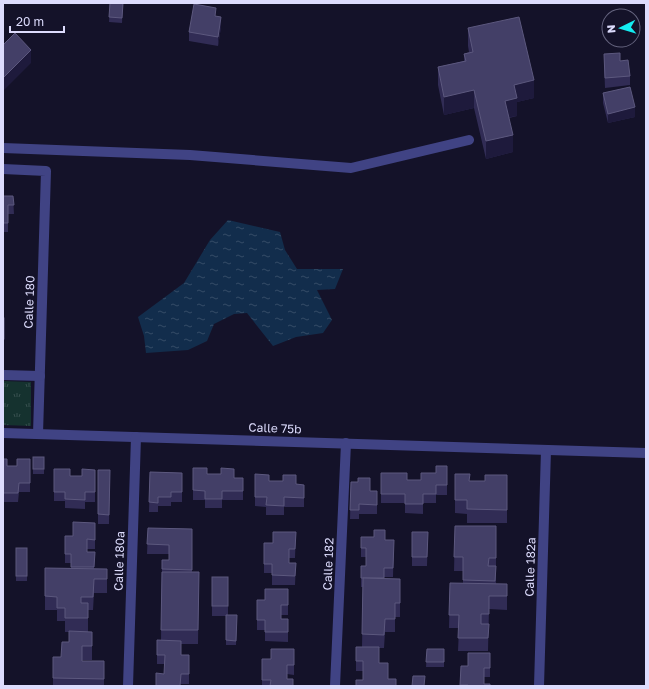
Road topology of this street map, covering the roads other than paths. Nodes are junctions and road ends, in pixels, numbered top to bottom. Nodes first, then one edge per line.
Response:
1 (469, 140) dead end
2 (3, 148) edge
3 (3, 169) edge
4 (3, 375) edge
5 (40, 376) junction
6 (3, 433) edge
7 (38, 434) junction
8 (136, 437) junction
9 (346, 443) junction
10 (546, 450) junction
11 (646, 453) edge
12 (128, 686) edge
13 (335, 686) edge
14 (539, 686) edge

1 - 2 street
3 - 5 street, Calle 180
4 - 5 street
5 - 7 street, Calle 180
6 - 7 street, Calle 75b
7 - 8 street, Calle 75b
8 - 9 street, Calle 75b
8 - 12 street, Calle 180a
9 - 10 street, Calle 75b
9 - 13 street, Calle 182
10 - 11 street, Calle 75b
10 - 14 street, Calle 182a

